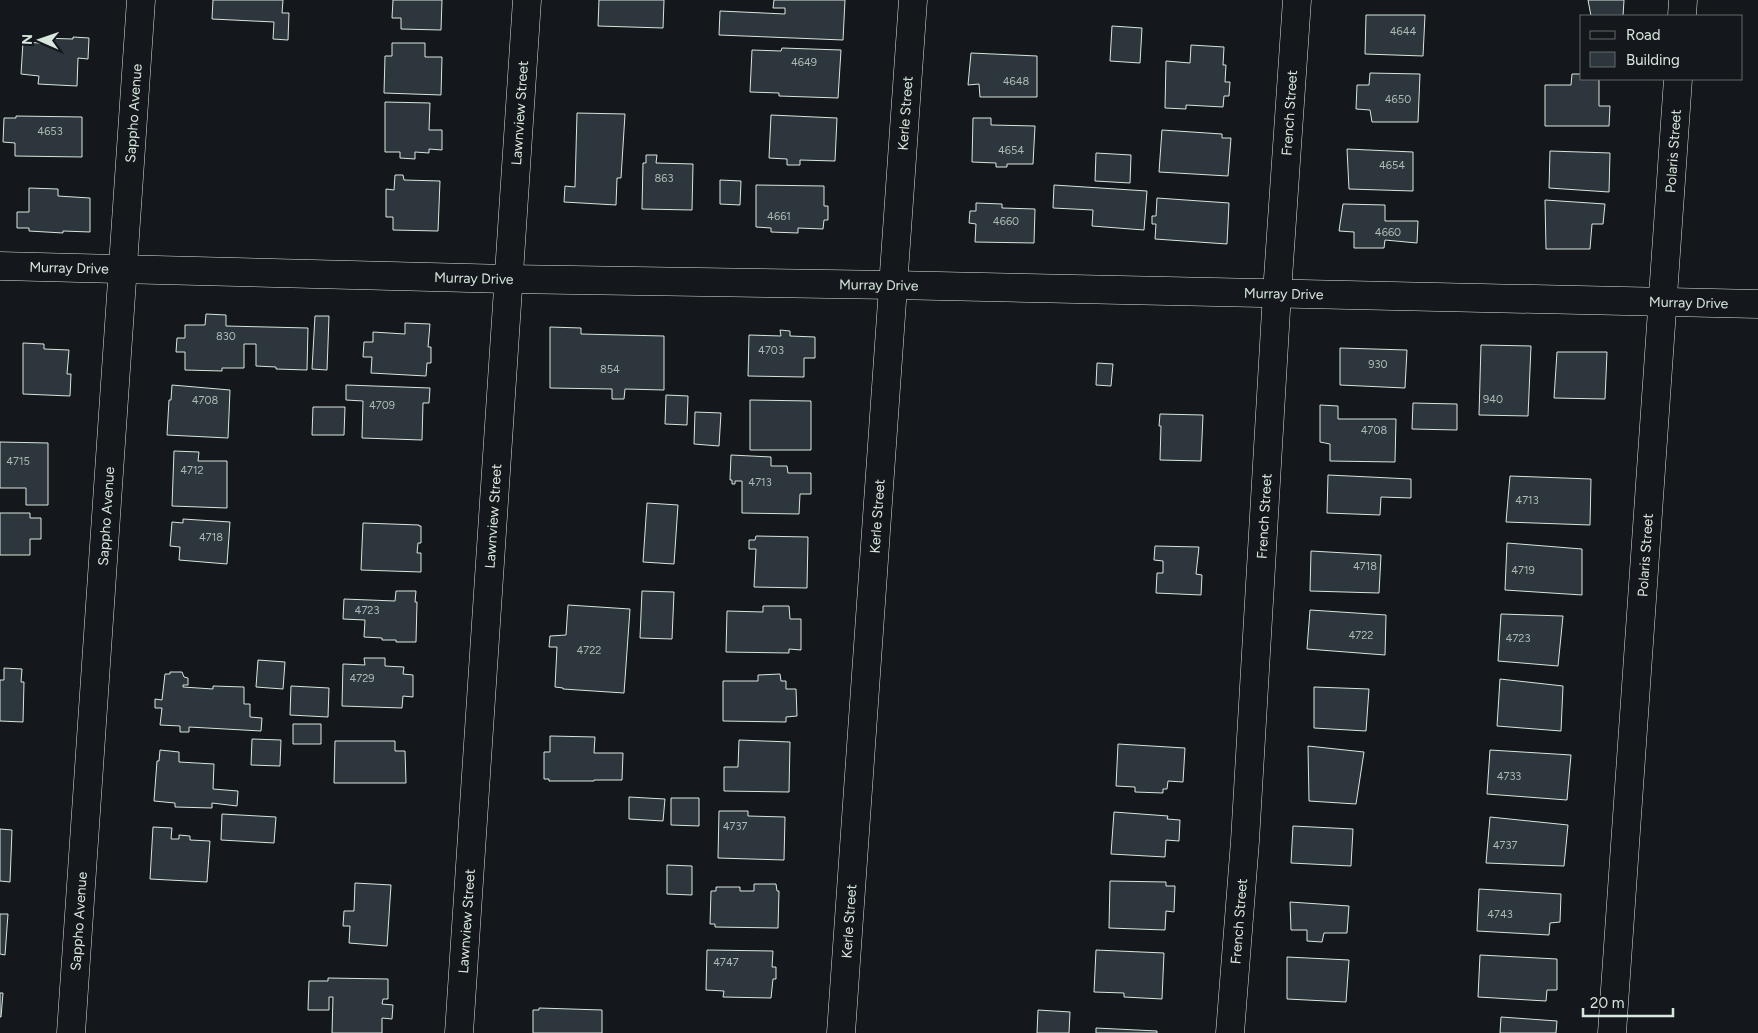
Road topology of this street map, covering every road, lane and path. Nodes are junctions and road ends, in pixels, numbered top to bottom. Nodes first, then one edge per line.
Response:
1 (141, 0) edge
2 (526, 0) edge
3 (914, 0) edge
4 (1297, 0) edge
5 (1683, 0) edge
6 (1682, 15) edge
7 (1678, 80) edge
8 (0, 266) edge
9 (122, 268) junction
10 (508, 278) junction
11 (893, 285) junction
12 (1277, 293) junction
13 (1663, 302) junction
14 (1758, 304) edge
15 (71, 1033) edge
16 (459, 1033) edge
17 (841, 1033) edge
18 (1230, 1033) edge
19 (1612, 1033) edge

1 - 9 street, Sappho Avenue
2 - 10 street, Lawnview Street
3 - 11 street, Kerle Street
4 - 12 street, French Street
5 - 6 street
7 - 13 street, Polaris Street
8 - 9 street, Murray Drive
9 - 10 street, Murray Drive
9 - 15 street, Sappho Avenue
10 - 11 street, Murray Drive
10 - 16 street, Lawnview Street
11 - 12 street, Murray Drive
11 - 17 street, Kerle Street
12 - 13 street, Murray Drive
12 - 18 street, French Street
13 - 14 street, Murray Drive
13 - 19 street, Polaris Street

